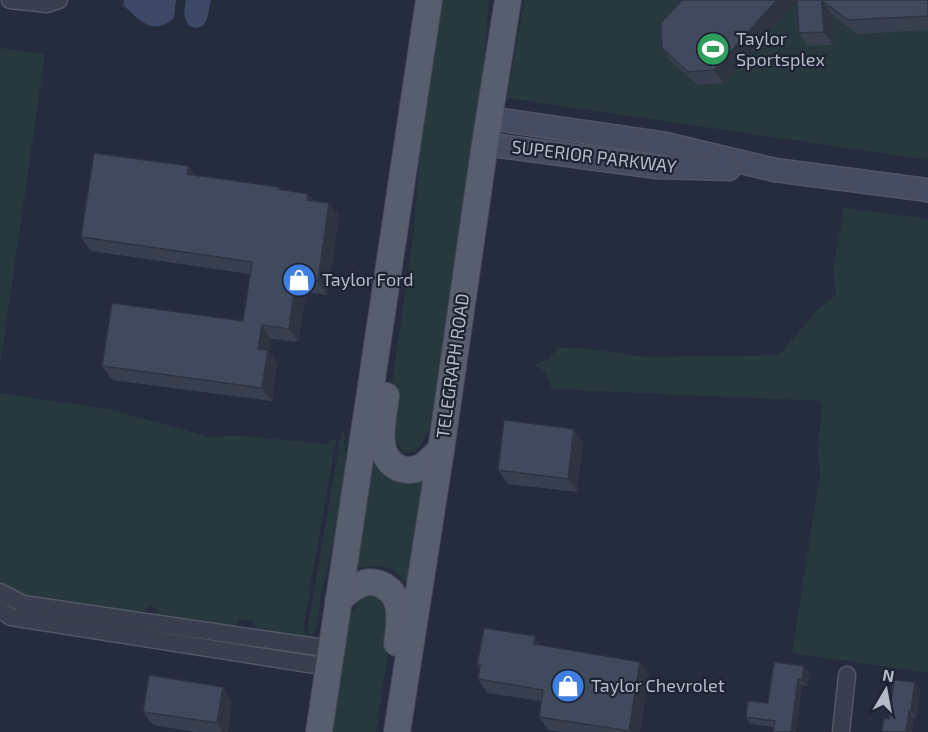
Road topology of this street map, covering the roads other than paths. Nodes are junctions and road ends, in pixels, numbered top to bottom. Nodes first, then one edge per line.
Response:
1 (10, 0) edge
2 (59, 0) edge
3 (429, 0) edge
4 (495, 0) edge
5 (508, 0) edge
6 (501, 41) junction
7 (489, 118) junction
8 (485, 144) junction
9 (775, 170) junction
10 (402, 184) junction
11 (928, 190) edge
12 (441, 450) junction
13 (0, 592) edge
14 (338, 601) junction
15 (0, 609) edge
16 (150, 631) junction
17 (330, 658) junction
18 (847, 675) dead end
19 (319, 732) edge
20 (383, 732) edge
21 (397, 732) edge
22 (842, 732) edge

1 - 2 street
3 - 10 main road
4 - 6 main road
5 - 6 main road, TELEGRAPH ROAD
6 - 7 main road, TELEGRAPH ROAD
7 - 8 main road, TELEGRAPH ROAD
7 - 9 main road, SUPERIOR PARKWAY
8 - 9 main road, SUPERIOR PARKWAY
8 - 12 main road, TELEGRAPH ROAD
9 - 11 main road, SUPERIOR PARKWAY
10 - 12 main road
10 - 14 main road
12 - 21 main road, TELEGRAPH ROAD
13 - 16 street
14 - 17 main road
14 - 20 main road
15 - 16 street
16 - 17 street
17 - 19 main road
18 - 22 street

